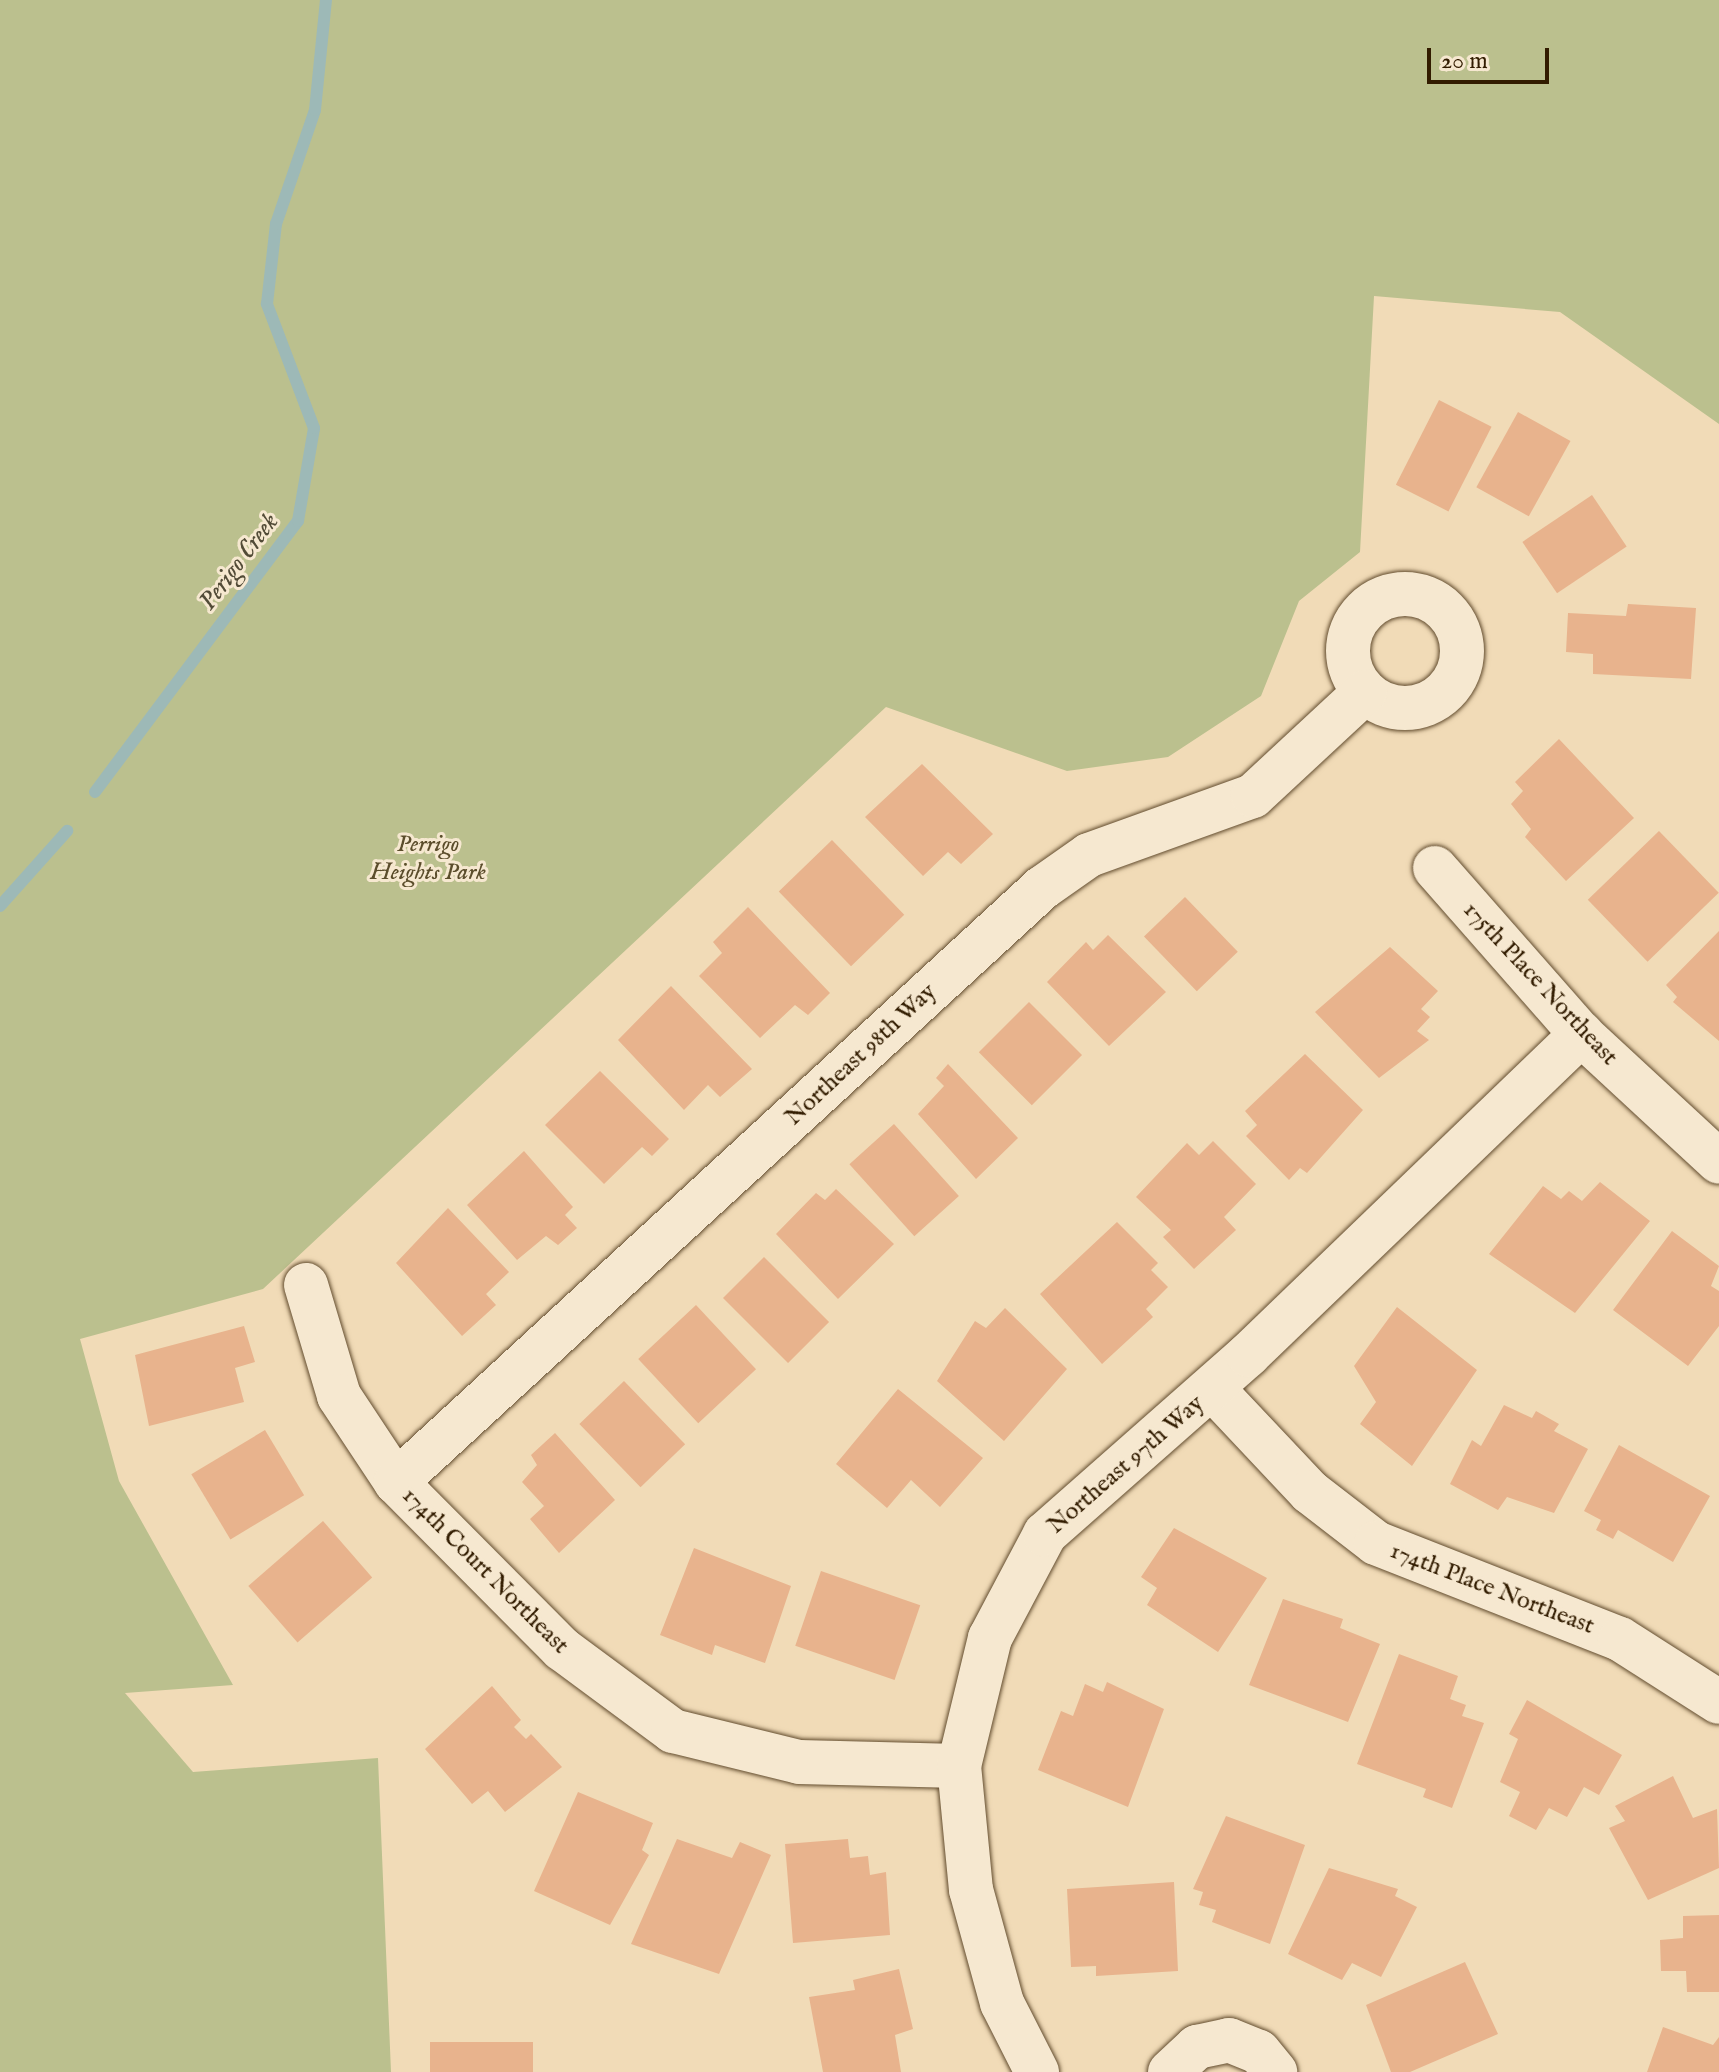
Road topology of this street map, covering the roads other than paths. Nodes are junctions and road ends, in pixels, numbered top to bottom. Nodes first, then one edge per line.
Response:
1 (1365, 692) dead end
2 (1435, 868) dead end
3 (1581, 1034) junction
4 (1719, 1162) edge
5 (306, 1285) dead end
6 (1212, 1388) junction
7 (396, 1482) junction
8 (1719, 1702) edge
9 (959, 1766) junction
10 (1037, 2072) edge
11 (1170, 2072) edge
12 (1275, 2072) edge

1 - 7 street, Northeast 98th Way
2 - 3 street, 175th Place Northeast
3 - 4 street, 175th Place Northeast
3 - 6 street, Northeast 97th Way
5 - 7 street, 174th Court Northeast
6 - 8 street, 174th Place Northeast
6 - 9 street, Northeast 97th Way
7 - 9 street, 174th Court Northeast
9 - 10 street, Northeast 97th Way
11 - 12 street

